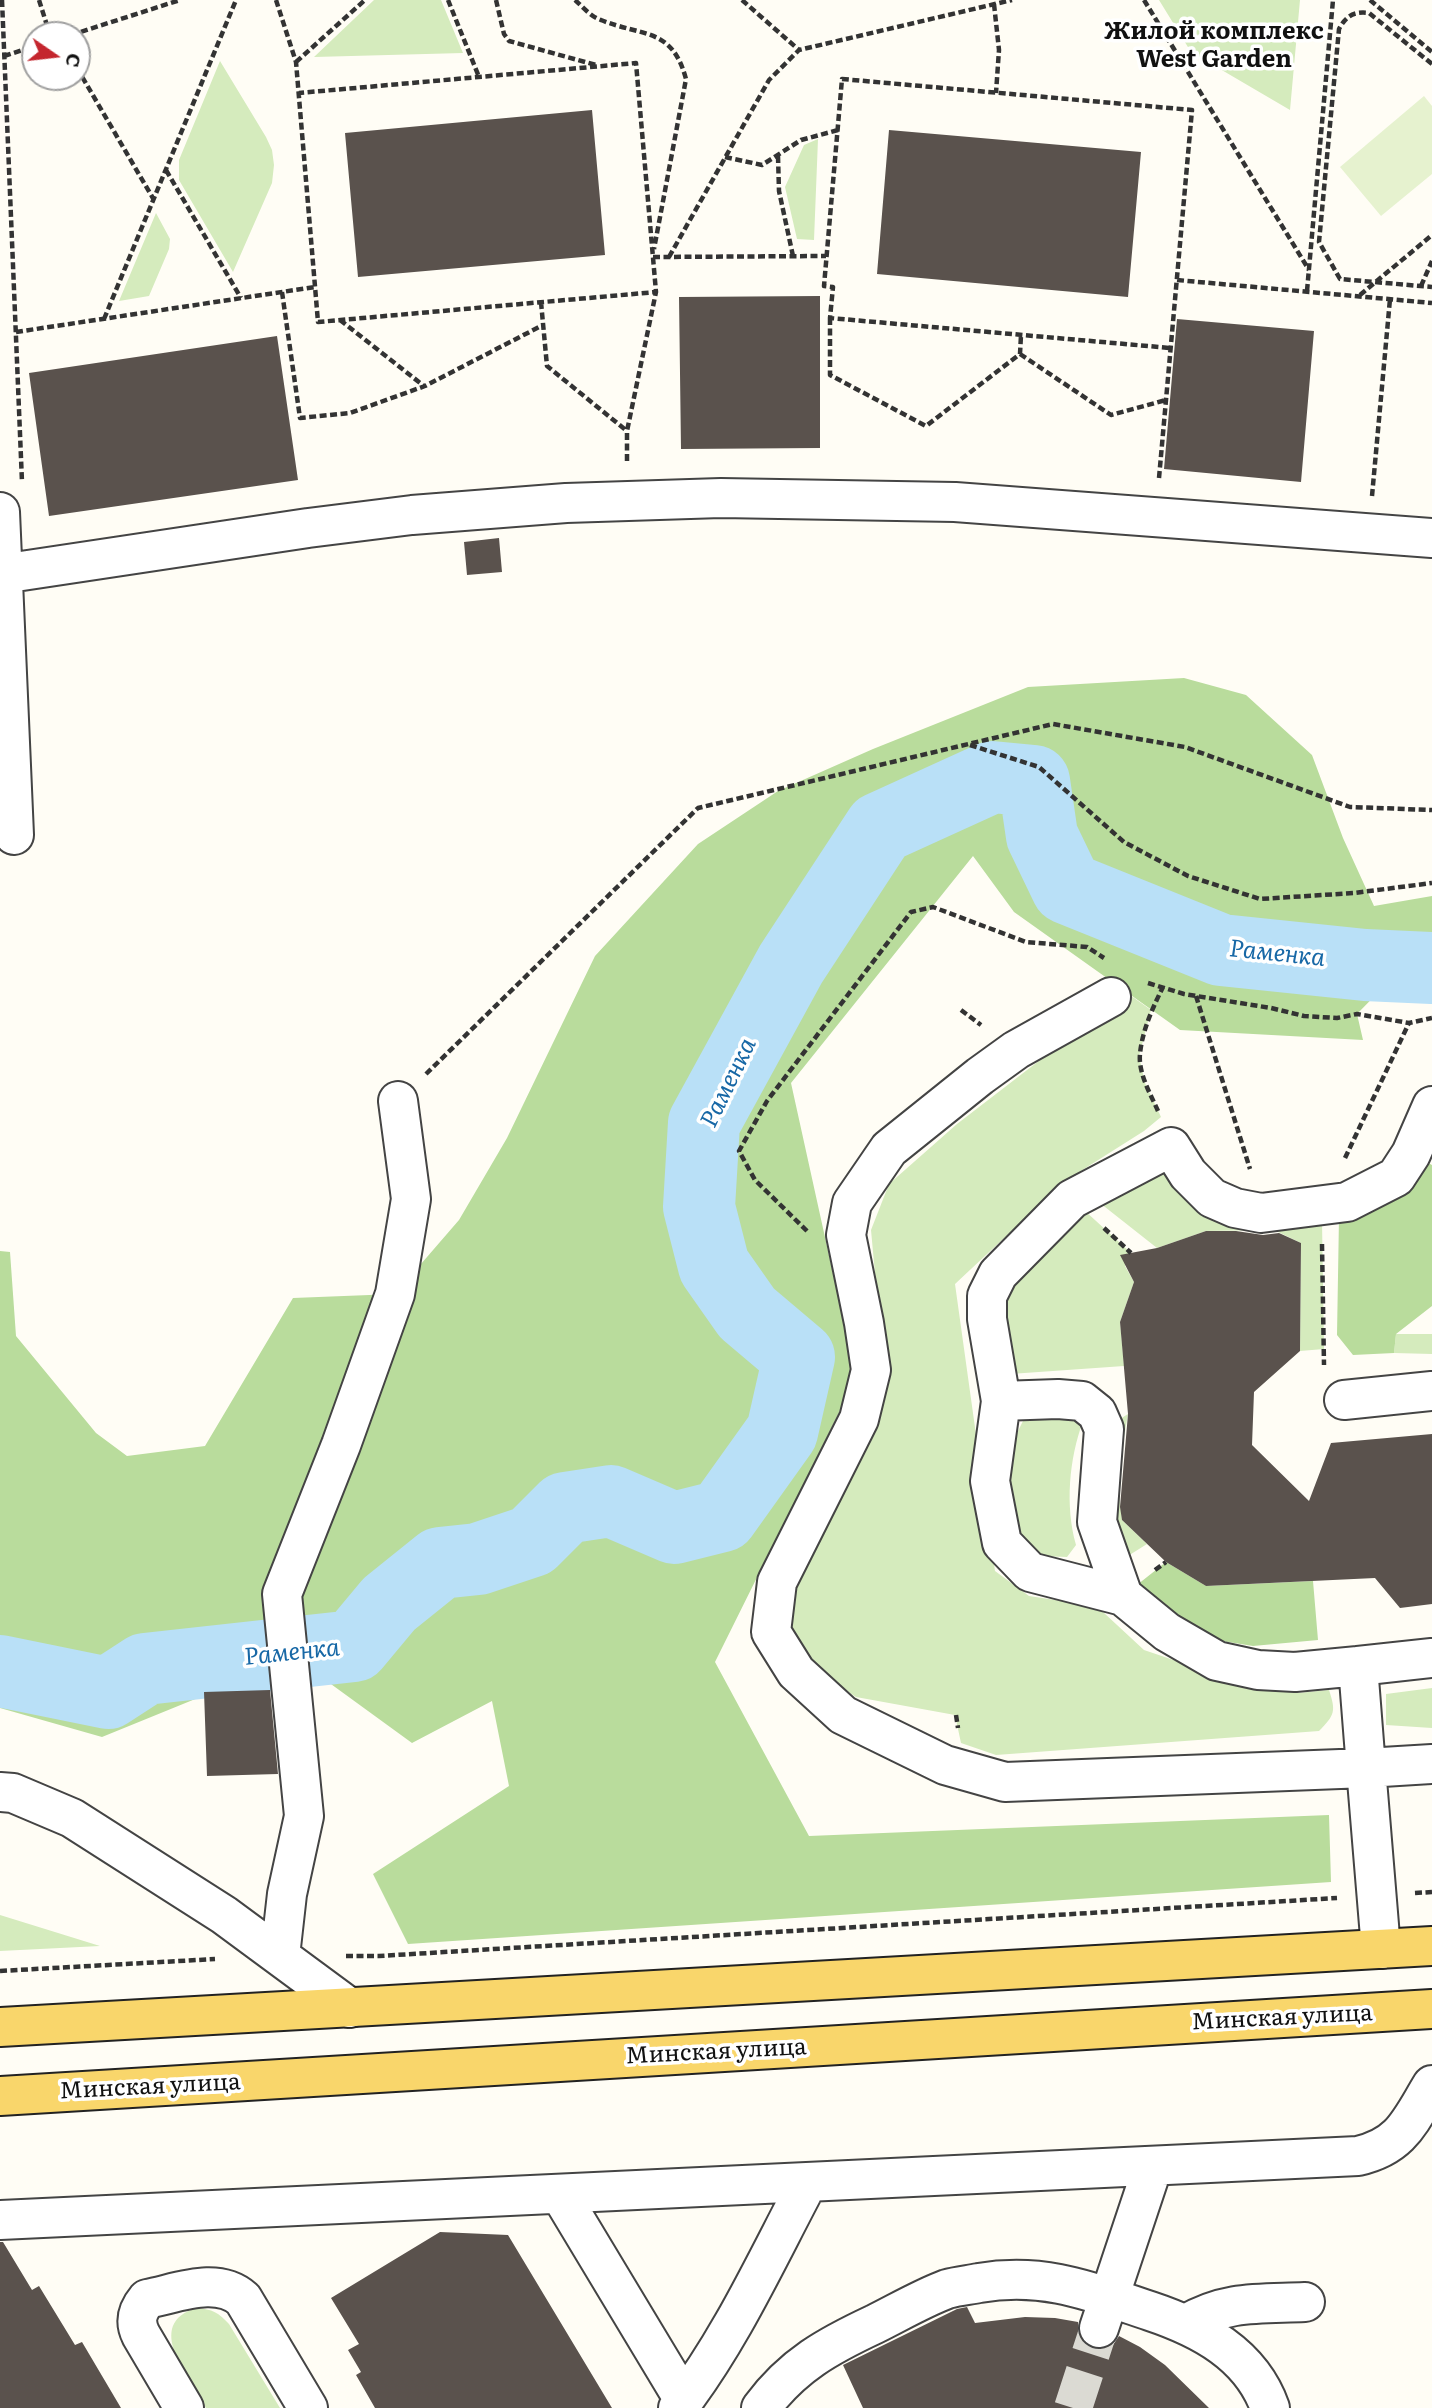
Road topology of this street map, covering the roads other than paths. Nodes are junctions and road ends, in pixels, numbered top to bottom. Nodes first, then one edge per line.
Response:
1 (11, 500) edge
2 (1432, 538) edge
3 (2, 574) junction
4 (14, 835) dead end
5 (1115, 992) road end
6 (398, 1101) road end
7 (1432, 1106) edge
8 (1432, 1391) edge
9 (1344, 1400) road end
10 (1001, 1401) junction
11 (1123, 1596) junction
12 (1432, 1658) edge
13 (1358, 1666) junction
14 (1432, 1764) edge
15 (1366, 1768) junction
16 (0, 1792) edge
17 (1432, 1946) edge
18 (1381, 1949) junction
19 (279, 1956) junction
20 (350, 2008) junction
21 (1432, 2009) edge
22 (0, 2027) edge
23 (1432, 2085) edge
24 (0, 2096) edge
25 (1153, 2166) junction
26 (808, 2182) junction
27 (560, 2194) junction
28 (0, 2220) edge
29 (1305, 2302) dead end
30 (1104, 2313) junction
31 (1186, 2323) junction
32 (681, 2404) edge
33 (184, 2408) edge
34 (308, 2408) edge
35 (761, 2408) edge
36 (1270, 2408) edge

1 - 3 lane
2 - 3 lane
3 - 4 lane
5 - 15 lane
6 - 19 lane
7 - 10 lane
8 - 9 lane
10 - 11 lane
10 - 11 lane
11 - 13 lane
12 - 13 lane
13 - 15 lane
14 - 15 lane
15 - 18 lane
16 - 19 lane
17 - 18 main road
18 - 20 main road
19 - 20 lane
20 - 22 main road
21 - 24 main road, Минская улица
23 - 25 lane
25 - 26 lane
25 - 30 lane
26 - 27 lane
26 - 32 lane
27 - 28 lane
27 - 32 lane
29 - 31 lane
30 - 31 lane
30 - 35 lane
31 - 36 lane
33 - 34 lane

